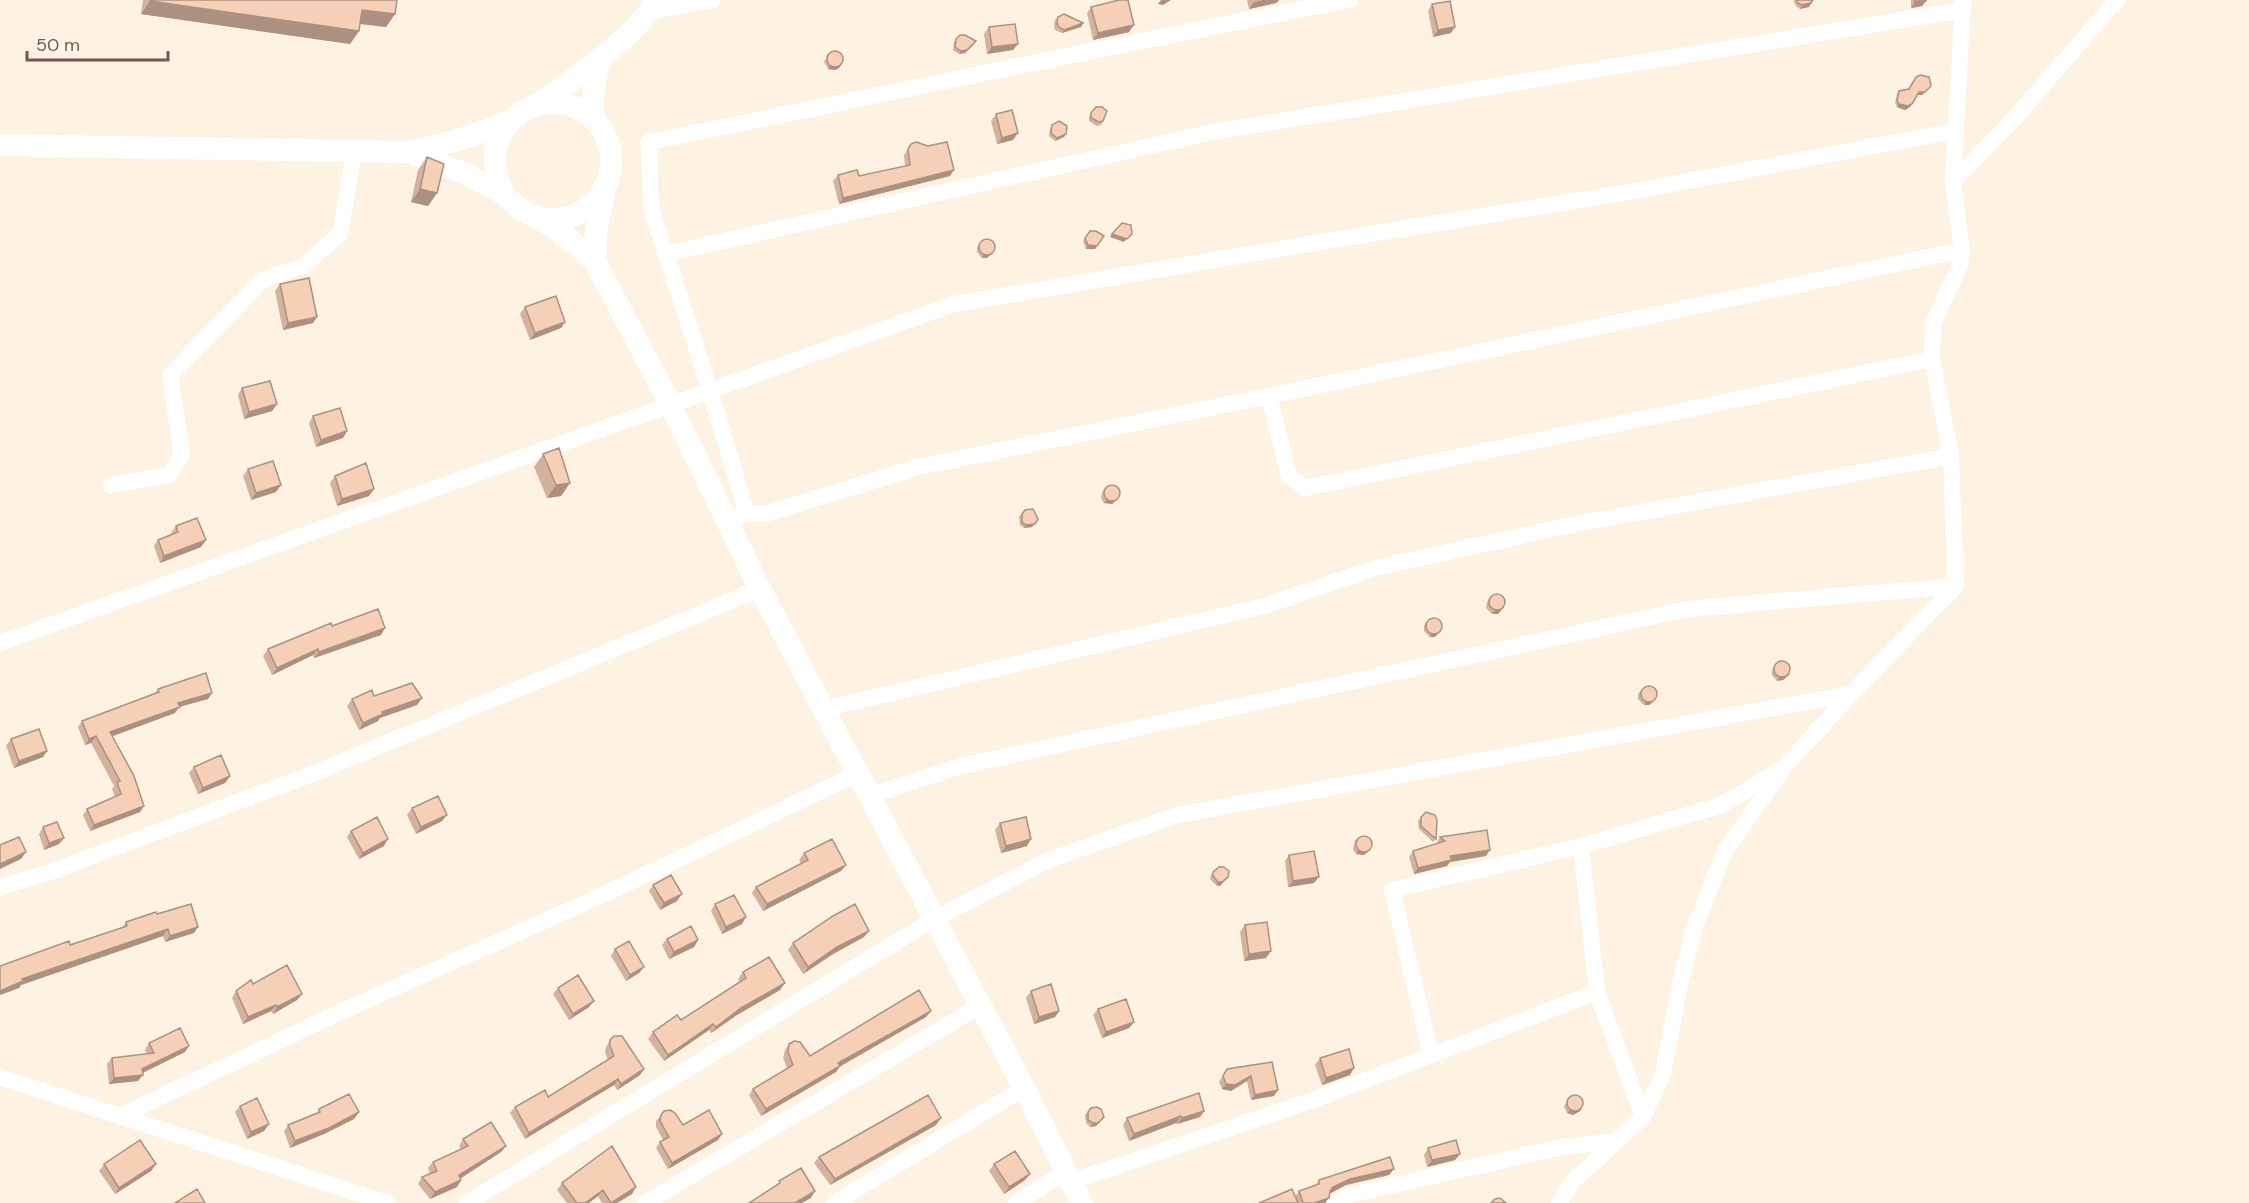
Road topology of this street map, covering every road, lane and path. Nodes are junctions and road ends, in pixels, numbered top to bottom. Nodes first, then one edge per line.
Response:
1 (712, 0) edge
2 (1350, 0) edge
3 (2117, 0) edge
4 (1963, 5) edge
5 (653, 6) edge
6 (603, 57) junction
7 (540, 103) junction
8 (593, 118) junction
9 (508, 122) junction
10 (1955, 131) junction
11 (0, 145) edge
12 (354, 152) junction
13 (406, 152) junction
14 (1953, 182) junction
15 (604, 190) junction
16 (504, 194) junction
17 (536, 217) junction
18 (1962, 250) junction
19 (665, 254) junction
20 (595, 261) junction
21 (1932, 359) junction
22 (710, 390) junction
23 (1269, 396) junction
24 (670, 404) junction
25 (1951, 456) junction
26 (111, 485) dead end
27 (737, 517) junction
28 (1956, 586) junction
29 (760, 589) junction
30 (0, 643) edge
31 (1851, 694) junction
32 (823, 709) junction
33 (1785, 766) junction
34 (857, 774) junction
35 (868, 796) junction
36 (1581, 846) junction
37 (0, 887) edge
38 (934, 919) junction
39 (1597, 992) junction
40 (980, 1006) junction
41 (1431, 1055) junction
42 (0, 1077) edge
43 (1024, 1088) junction
44 (120, 1116) junction
45 (1643, 1117) junction
46 (1617, 1141) junction
47 (1068, 1177) junction
48 (387, 1203) edge
49 (467, 1203) edge
50 (645, 1203) edge
51 (834, 1203) edge
52 (1016, 1203) edge
53 (1082, 1203) edge
54 (1334, 1203) edge
55 (1559, 1203) edge

1 - 5 street
2 - 19 street
3 - 14 street
4 - 10 street
4 - 19 street
5 - 6 street
6 - 7 street
6 - 8 street
7 - 8 street
7 - 9 street
8 - 15 street
9 - 13 street
9 - 16 street
10 - 14 street
10 - 22 street
11 - 12 street
12 - 13 street
12 - 26 street
13 - 16 street
14 - 18 street
15 - 17 street
15 - 20 street
16 - 17 street
17 - 20 street
18 - 21 street
18 - 23 street
19 - 22 street
20 - 24 street
21 - 23 street
21 - 25 street
22 - 24 street
22 - 27 street
23 - 27 street
24 - 27 street
24 - 30 street
25 - 28 street
25 - 32 street
27 - 29 street
28 - 31 street
28 - 35 street
29 - 32 street
29 - 37 street
31 - 33 street
31 - 38 street
32 - 34 street
33 - 36 street
33 - 45 street
34 - 35 street
34 - 44 street
35 - 38 street
36 - 39 street
36 - 41 street
38 - 40 street
38 - 49 street
39 - 41 street
39 - 45 street
40 - 43 street
40 - 50 street
41 - 47 street
42 - 44 street
43 - 47 street
43 - 51 street
44 - 48 street
45 - 46 street
46 - 54 street
46 - 55 street
47 - 52 street
47 - 53 street

